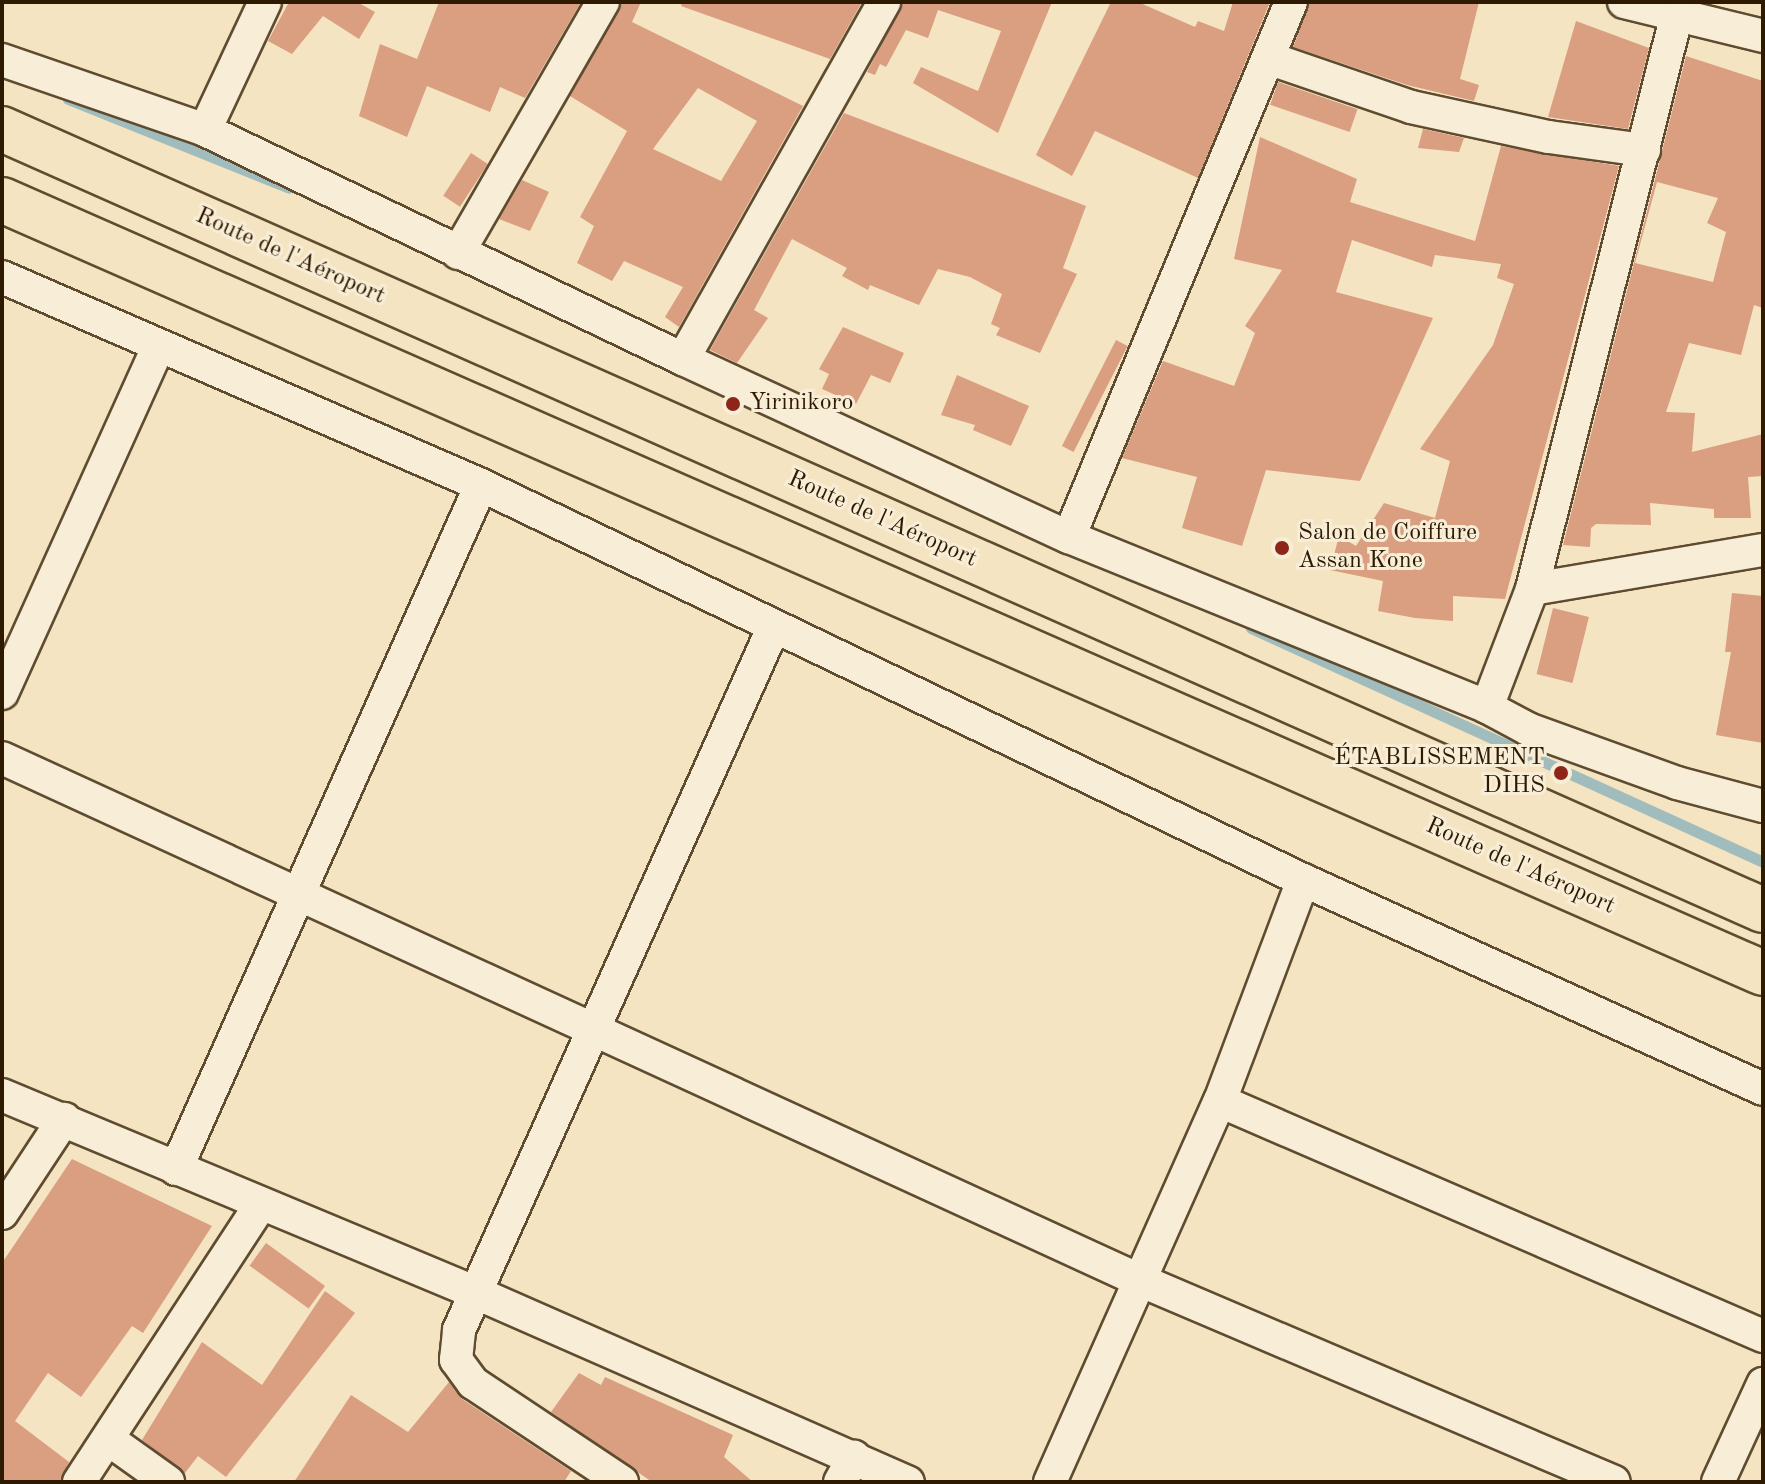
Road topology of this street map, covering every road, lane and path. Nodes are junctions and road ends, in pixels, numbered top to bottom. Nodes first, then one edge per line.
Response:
1 (265, 2) edge
2 (603, 2) edge
3 (884, 2) edge
4 (1291, 2) edge
5 (1624, 2) edge
6 (1676, 18) junction
7 (1763, 36) edge
8 (1268, 58) junction
9 (2, 60) edge
10 (2, 129) edge
11 (205, 130) junction
12 (1644, 150) junction
13 (2, 200) edge
14 (458, 253) junction
15 (2, 277) edge
16 (159, 346) junction
17 (683, 359) junction
18 (481, 485) junction
19 (1069, 537) junction
20 (1763, 550) edge
21 (1532, 589) junction
22 (774, 626) junction
23 (2, 693) edge
24 (1487, 707) junction
25 (2, 758) edge
26 (1763, 806) edge
27 (1303, 880) junction
28 (301, 895) junction
29 (1763, 910) edge
30 (1763, 973) edge
31 (595, 1030) junction
32 (1763, 1089) edge
33 (2, 1095) edge
34 (1220, 1101) junction
35 (64, 1119) junction
36 (176, 1169) junction
37 (259, 1207) junction
38 (2, 1213) edge
39 (1137, 1279) junction
40 (472, 1291) junction
41 (1763, 1336) edge
42 (1763, 1384) edge
43 (108, 1439) junction
44 (847, 1469) edge
45 (79, 1482) edge
46 (168, 1482) edge
47 (622, 1482) edge
48 (908, 1482) edge
49 (1050, 1482) edge
50 (1614, 1482) edge
51 (1718, 1482) edge

1 - 11 street
2 - 14 street
3 - 17 street
4 - 8 street
5 - 6 street
6 - 7 street
6 - 12 street
8 - 12 street
8 - 19 street
9 - 11 street
10 - 29 highway, Route de l'Aéroport
11 - 14 street
12 - 21 street
13 - 30 highway, Route de l'Aéroport
14 - 17 street
15 - 16 street
16 - 18 street
16 - 23 street
17 - 19 street
18 - 22 street
18 - 28 street
19 - 24 street
20 - 21 street
21 - 24 street
22 - 27 street
22 - 31 street
24 - 26 street
25 - 28 street
27 - 32 street
27 - 34 street
28 - 31 street
28 - 36 street
31 - 39 street
31 - 40 street
33 - 35 street
34 - 39 street
34 - 41 street
35 - 36 street
35 - 38 street
36 - 37 street
37 - 40 street
37 - 43 street
39 - 49 street
39 - 50 street
40 - 44 street
40 - 47 street
42 - 51 street
43 - 45 street
43 - 46 street
44 - 48 street

